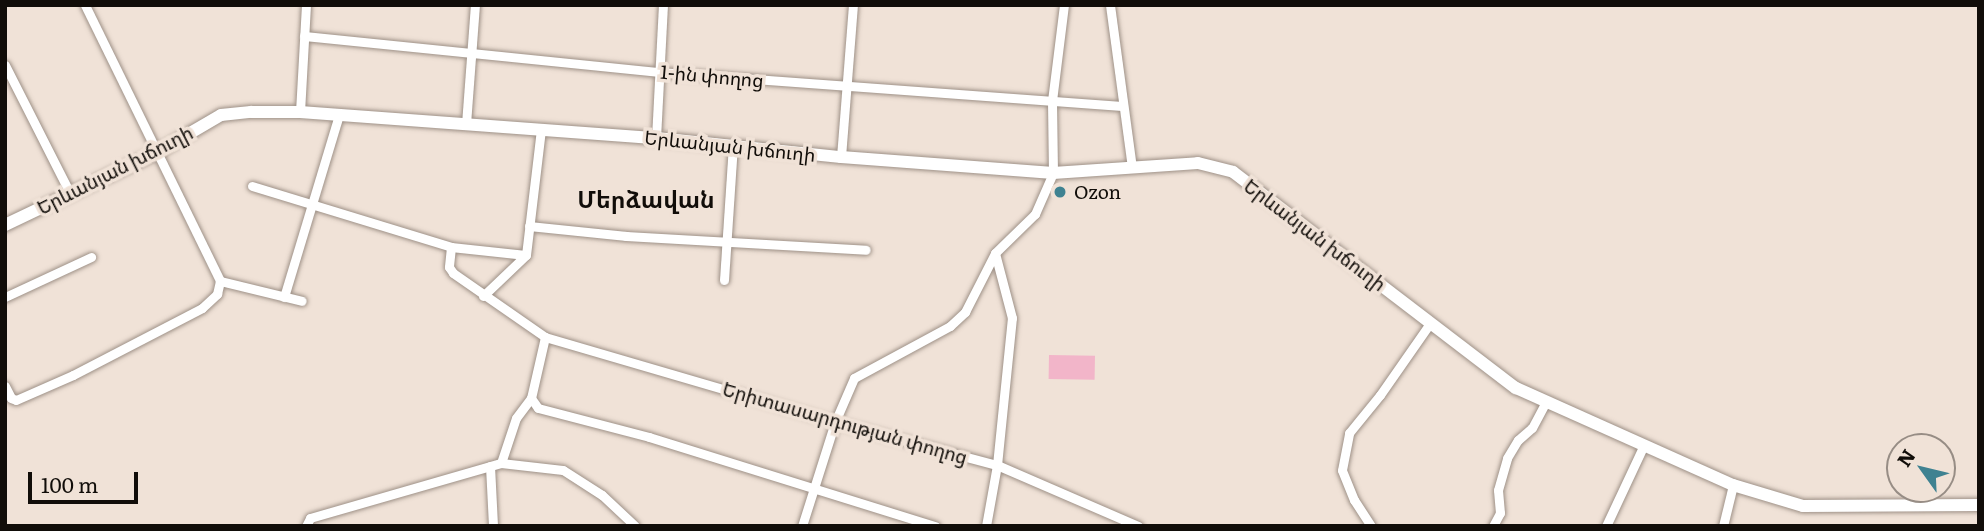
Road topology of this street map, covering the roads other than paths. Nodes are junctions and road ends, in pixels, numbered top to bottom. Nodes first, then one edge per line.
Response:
1 (85, 5) edge
2 (306, 5) edge
3 (475, 5) edge
4 (663, 5) edge
5 (853, 5) edge
6 (1064, 5) edge
7 (1110, 5) edge
8 (304, 36) junction
9 (471, 53) junction
10 (5, 65) edge
11 (660, 72) junction
12 (848, 87) junction
13 (1052, 101) junction
14 (1121, 106) junction
15 (299, 112) junction
16 (339, 115) junction
17 (466, 124) junction
18 (541, 129) junction
19 (656, 138) junction
20 (733, 146) junction
21 (156, 153) junction
22 (841, 157) junction
23 (1132, 168) junction
24 (1053, 173) junction
25 (252, 186) dead end
26 (70, 193) junction
27 (312, 205) junction
28 (5, 225) edge
29 (529, 226) junction
30 (725, 239) junction
31 (451, 247) junction
32 (866, 250) dead end
33 (995, 253) junction
34 (526, 254) junction
35 (91, 257) dead end
36 (724, 280) dead end
37 (220, 281) junction
38 (484, 296) junction
39 (284, 297) junction
40 (5, 298) edge
41 (303, 301) dead end
42 (1431, 322) junction
43 (545, 337) junction
44 (5, 386) edge
45 (531, 398) junction
46 (1546, 402) junction
47 (835, 422) junction
48 (1644, 445) junction
49 (501, 463) junction
50 (997, 465) junction
51 (490, 466) junction
52 (1733, 485) junction
53 (813, 490) junction
54 (1979, 505) edge
55 (308, 522) edge
56 (493, 526) edge
57 (635, 526) edge
58 (802, 526) edge
59 (935, 526) edge
60 (986, 526) edge
61 (1138, 526) edge
62 (1371, 526) edge
63 (1493, 526) edge
64 (1606, 526) edge
65 (1723, 526) edge

1 - 21 street
2 - 8 street
3 - 9 street
4 - 11 street
5 - 12 street
6 - 13 street
7 - 14 street
8 - 9 street, 1-ին փողոց
8 - 15 street
9 - 11 street, 1-ին փողոց
9 - 17 street
10 - 26 street
11 - 12 street, 1-ին փողոց
11 - 19 street
12 - 13 street, 1-ին փողոց
12 - 22 street
13 - 14 street, 1-ին փողոց
13 - 24 street
14 - 23 street
15 - 16 main road, Երևանյան խճուղի
15 - 21 main road, Երևանյան խճուղի
16 - 17 main road, Երևանյան խճուղի
16 - 27 street
17 - 18 main road, Երևանյան խճուղի
18 - 19 main road, Երևանյան խճուղի
18 - 29 street
19 - 20 main road, Երևանյան խճուղի
20 - 22 main road, Երևանյան խճուղի
20 - 30 street
21 - 26 main road, Երևանյան խճուղի
21 - 37 street
22 - 24 main road, Երևանյան խճուղի
23 - 24 main road, Երևանյան խճուղի
23 - 42 main road, Երևանյան խճուղի
24 - 33 street
25 - 27 street
26 - 28 main road, Երևանյան խճուղի
27 - 31 street
27 - 39 street
29 - 30 street
29 - 34 street
30 - 32 street
30 - 36 street
31 - 34 street
31 - 38 street, Երիտասարդության փողոց
33 - 47 street
33 - 50 street
34 - 38 street
35 - 40 street
37 - 39 street
37 - 44 street
38 - 43 street, Երիտասարդության փողոց
39 - 41 street
42 - 46 main road, Երևանյան խճուղի
42 - 62 street
43 - 45 street
43 - 47 street, Երիտասարդության փողոց
45 - 49 street
45 - 53 street
46 - 48 main road, Երևանյան խճուղի
46 - 63 street
47 - 50 street, Երիտասարդության փողոց
47 - 53 street
48 - 52 main road, Երևանյան խճուղի
48 - 64 street
49 - 51 street
49 - 57 street
50 - 60 street
50 - 61 street, Երիտասարդության փողոց
51 - 55 street
51 - 56 street
52 - 54 main road, Երևանյան խճուղի
52 - 65 street
53 - 58 street
53 - 59 street

